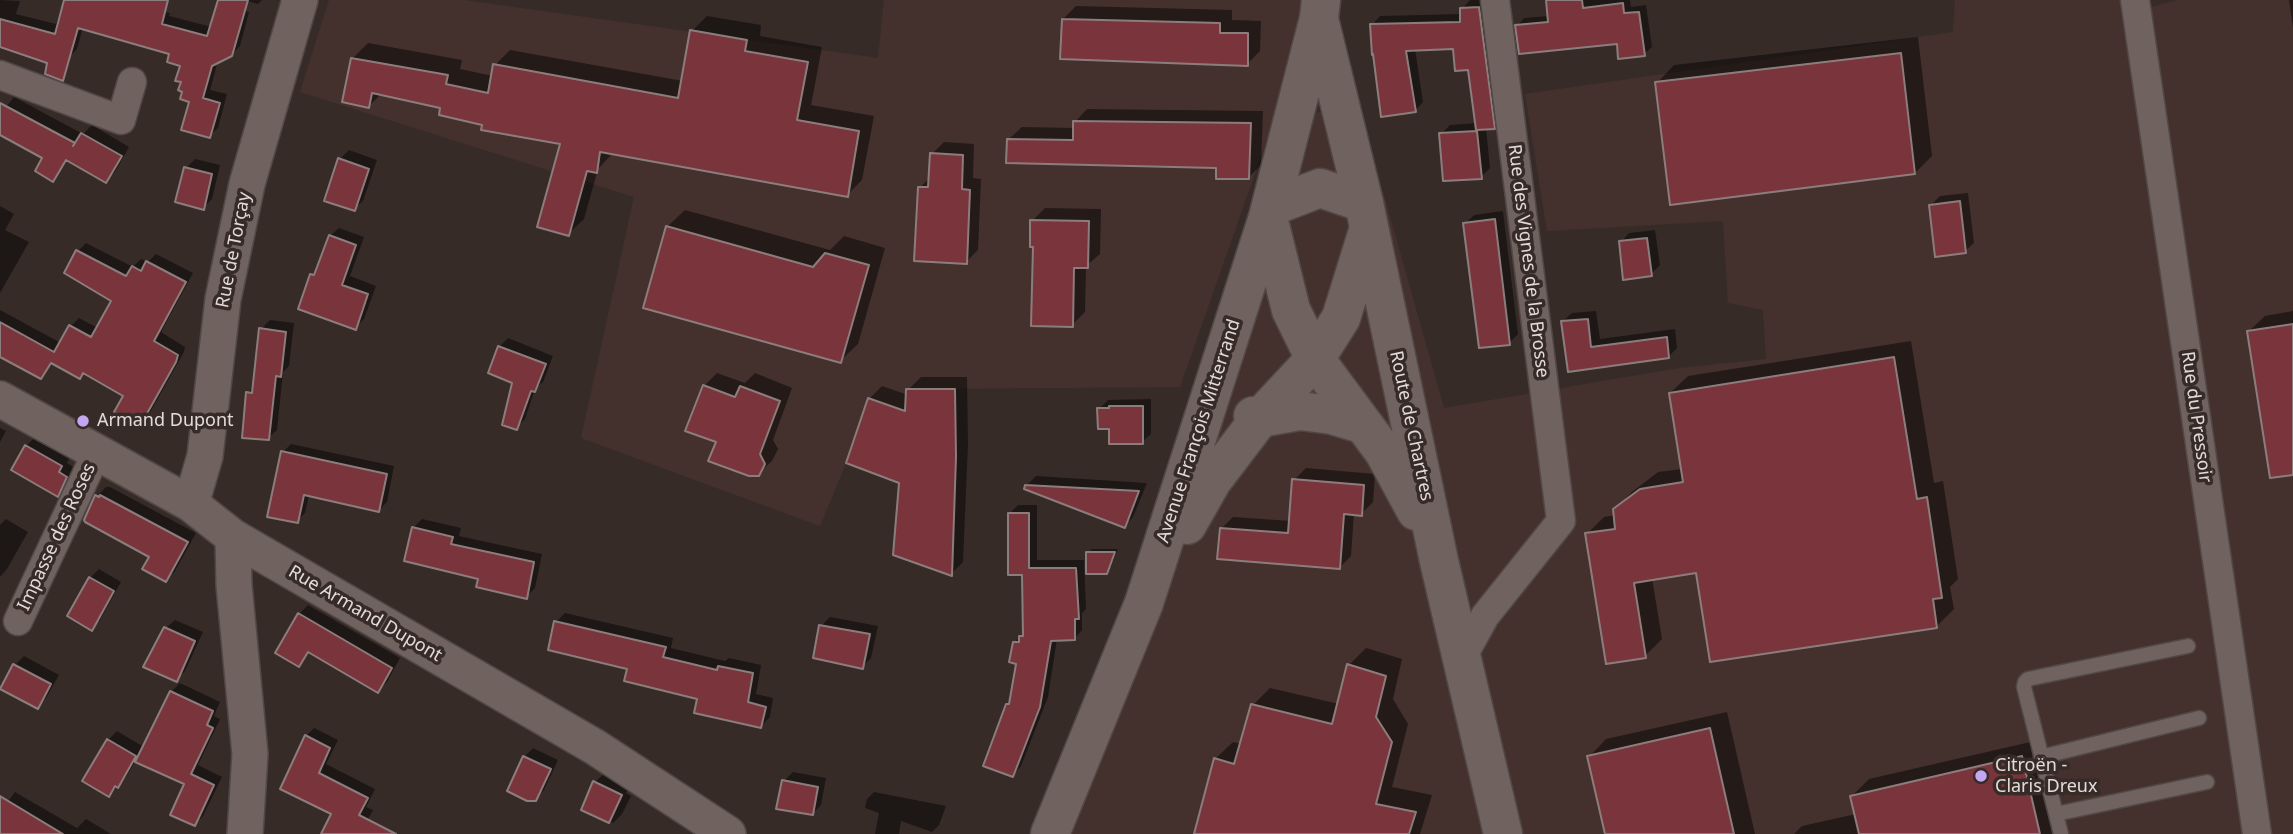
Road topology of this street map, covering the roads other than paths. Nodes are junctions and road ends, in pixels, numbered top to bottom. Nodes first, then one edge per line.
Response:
1 (300, 0) edge
2 (1495, 0) edge
3 (2134, 0) edge
4 (1320, 9) edge
5 (0, 75) edge
6 (131, 82) dead end
7 (1269, 212) junction
8 (1367, 214) junction
9 (1315, 359) junction
10 (1215, 381) junction
11 (0, 399) edge
12 (1260, 418) junction
13 (1362, 424) junction
14 (97, 452) junction
15 (191, 504) junction
16 (233, 537) junction
17 (1439, 561) junction
18 (1144, 603) junction
19 (18, 621) dead end
20 (2188, 646) dead end
21 (1463, 656) junction
22 (2199, 718) dead end
23 (2041, 757) junction
24 (2207, 782) dead end
25 (2056, 814) junction
26 (245, 834) edge
27 (729, 834) edge
28 (1050, 834) edge
29 (1503, 834) edge
30 (2061, 834) edge
31 (2257, 834) edge

1 - 15 street, Rue de Torçay
2 - 21 street, Rue des Vignes de la Brosse
3 - 31 street, Rue du Pressoir
4 - 7 main road, Avenue François Mitterrand
4 - 8 main road, Route de Chartres
5 - 6 street
7 - 8 main road
7 - 9 main road
7 - 10 main road, Avenue François Mitterrand
8 - 9 main road
8 - 17 main road, Route de Chartres
9 - 12 main road
9 - 13 main road
10 - 12 main road
10 - 18 main road, Avenue François Mitterrand
11 - 14 street, Rue Armand Dupont
12 - 13 main road
12 - 18 main road
13 - 17 main road
14 - 15 street, Rue Armand Dupont
14 - 19 street, Impasse des Roses
15 - 16 street, Rue Armand Dupont
16 - 26 street
16 - 27 street, Rue Armand Dupont
17 - 21 main road, Route de Chartres
18 - 28 main road, Avenue François Mitterrand
20 - 23 lane
21 - 29 main road, Route de Chartres
22 - 23 lane
23 - 25 lane
24 - 25 lane
25 - 30 lane

